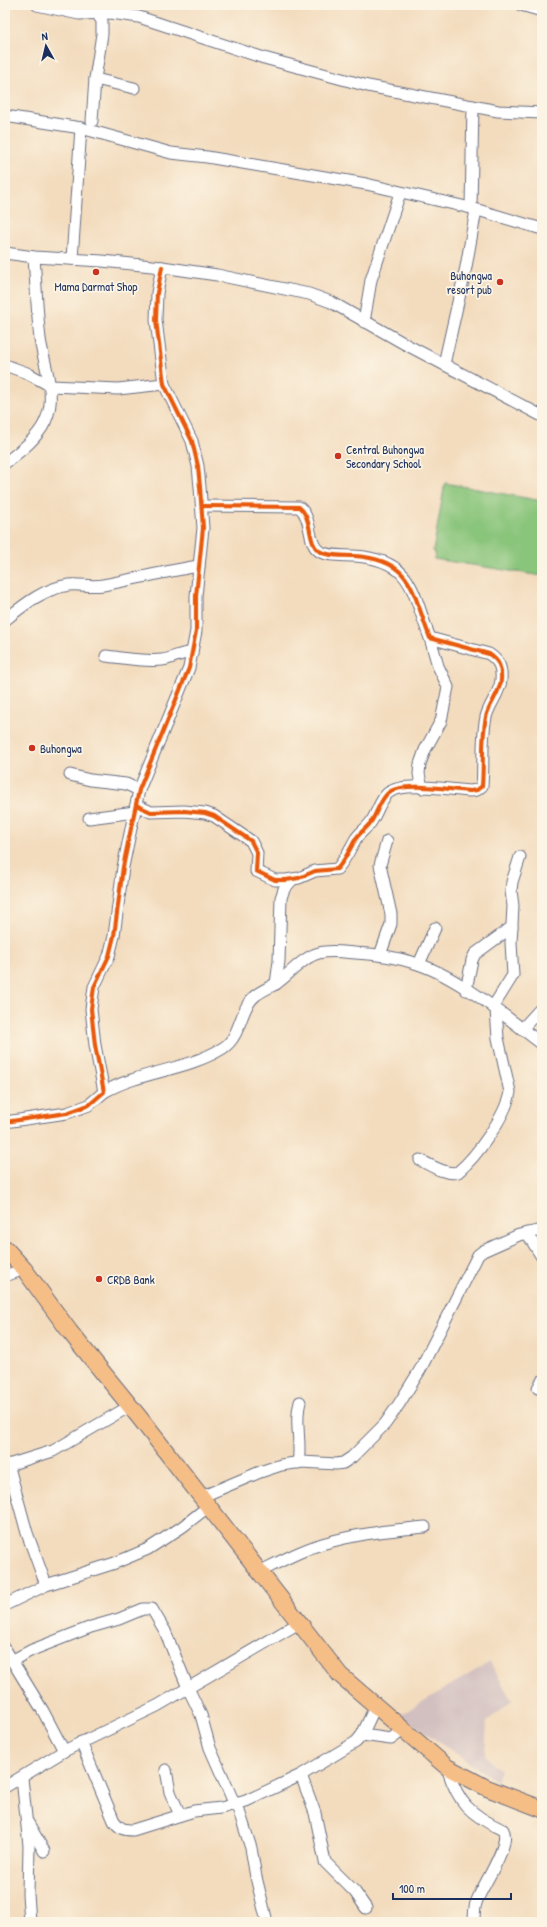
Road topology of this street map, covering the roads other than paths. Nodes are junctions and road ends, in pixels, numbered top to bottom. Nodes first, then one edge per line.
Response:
1 (37, 5) edge
2 (521, 5) edge
3 (542, 11) edge
4 (98, 15) junction
5 (95, 79) junction
6 (134, 88) dead end
7 (473, 106) junction
8 (542, 113) edge
9 (5, 116) edge
10 (92, 121) dead end
11 (81, 128) junction
12 (400, 193) junction
13 (474, 209) junction
14 (542, 229) edge
15 (5, 253) edge
16 (34, 257) junction
17 (72, 259) junction
18 (162, 267) junction
19 (364, 322) junction
20 (444, 364) junction
21 (5, 365) edge
22 (164, 384) junction
23 (51, 386) junction
24 (542, 416) edge
25 (5, 463) edge
26 (202, 506) junction
27 (199, 566) junction
28 (5, 620) edge
29 (430, 638) junction
30 (192, 653) junction
31 (106, 656) dead end
32 (70, 774) dead end
33 (422, 788) junction
34 (139, 790) junction
35 (136, 808) junction
36 (89, 818) dead end
37 (387, 841) dead end
38 (520, 857) dead end
39 (292, 880) junction
40 (512, 927) junction
41 (435, 928) dead end
42 (380, 955) junction
43 (419, 964) junction
44 (276, 984) junction
45 (466, 990) junction
46 (542, 1007) edge
47 (495, 1008) junction
48 (522, 1029) junction
49 (542, 1044) edge
50 (104, 1092) junction
51 (5, 1122) edge
52 (420, 1160) dead end
53 (542, 1230) edge
54 (527, 1233) junction
55 (5, 1248) edge
56 (542, 1257) edge
57 (24, 1269) junction
58 (5, 1276) edge
59 (300, 1402) dead end
60 (130, 1406) junction
61 (298, 1463) junction
62 (6, 1465) edge
63 (205, 1502) junction
64 (425, 1527) dead end
65 (259, 1572) junction
66 (46, 1585) junction
67 (5, 1606) edge
68 (299, 1623) junction
69 (5, 1649) edge
70 (13, 1660) junction
71 (188, 1688) junction
72 (375, 1707) junction
73 (404, 1730) junction
74 (362, 1736) junction
75 (81, 1742) junction
76 (64, 1751) junction
77 (447, 1767) junction
78 (166, 1770) dead end
79 (301, 1775) junction
80 (22, 1778) junction
81 (5, 1787) edge
82 (236, 1805) junction
83 (542, 1809) edge
84 (180, 1815) junction
85 (26, 1821) junction
86 (44, 1851) dead end
87 (366, 1908) dead end
88 (30, 1922) edge
89 (267, 1922) edge
90 (474, 1922) edge

1 - 4 street
2 - 3 street
4 - 5 street
4 - 7 street
5 - 6 street
5 - 10 street
7 - 8 street
7 - 13 street
9 - 11 street
11 - 12 street
11 - 17 street
12 - 13 street
12 - 19 street
13 - 14 street
13 - 20 street
15 - 16 street
16 - 17 street
16 - 23 street
17 - 18 street
18 - 19 street
18 - 22 street
19 - 20 street
20 - 24 street
21 - 23 street
22 - 23 street
22 - 26 street
23 - 25 street
26 - 27 street
26 - 29 street
27 - 28 street
27 - 30 street
29 - 33 street
29 - 33 street
30 - 31 street
30 - 34 street
32 - 34 street
33 - 39 street
34 - 35 street
35 - 36 street
35 - 39 street
35 - 50 street
37 - 42 street
38 - 40 street
39 - 44 street
40 - 45 street
40 - 47 street
41 - 43 street
42 - 43 street
42 - 44 street
43 - 45 street
44 - 50 street
45 - 47 street
46 - 48 street
47 - 48 street
47 - 52 street
48 - 49 street
50 - 51 street
53 - 54 street
54 - 56 street
54 - 61 street
55 - 57 highway
57 - 58 street
57 - 60 highway
59 - 61 street
60 - 62 street
60 - 63 highway
61 - 63 street
62 - 66 street
63 - 65 highway
63 - 66 street
64 - 65 street
65 - 68 highway
66 - 67 street
68 - 71 street
68 - 72 highway
69 - 70 street
70 - 71 street
70 - 76 street
71 - 75 street
71 - 82 street
72 - 73 highway
72 - 74 street
73 - 74 street
73 - 77 highway
74 - 79 street
75 - 76 street
75 - 84 street
76 - 80 street
77 - 83 highway
77 - 90 street
78 - 84 street
79 - 82 street
79 - 87 street
80 - 81 street
80 - 85 street
82 - 84 street
82 - 89 street
85 - 86 street
85 - 88 street

